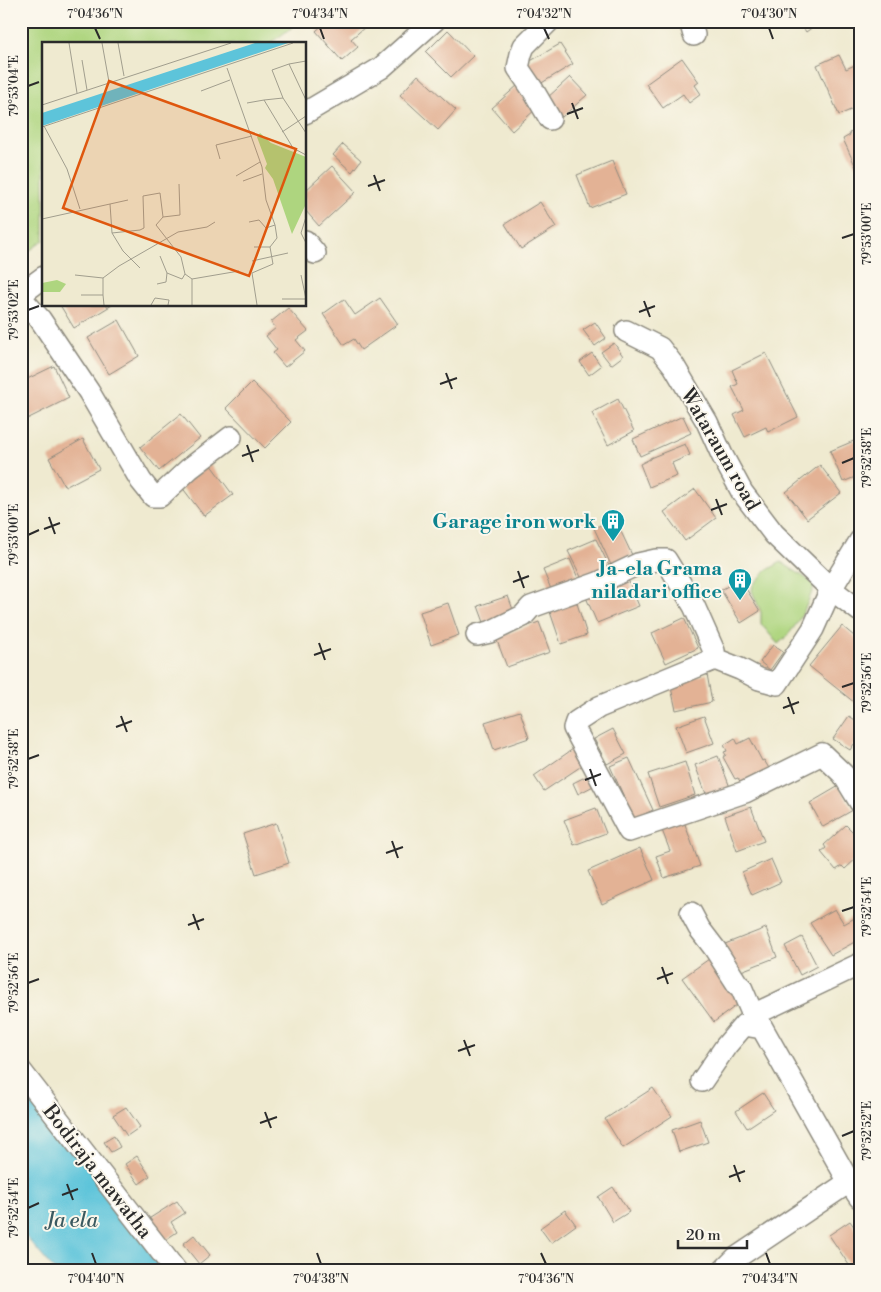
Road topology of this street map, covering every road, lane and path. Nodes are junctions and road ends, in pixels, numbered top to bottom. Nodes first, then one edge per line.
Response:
1 (434, 21) edge
2 (549, 21) edge
3 (306, 112) edge
4 (550, 119) dead end
5 (42, 279) edge
6 (21, 296) edge
7 (626, 331) dead end
8 (231, 437) dead end
9 (860, 541) edge
10 (831, 589) junction
11 (860, 611) edge
12 (477, 634) dead end
13 (715, 659) junction
14 (860, 802) edge
15 (691, 913) dead end
16 (860, 964) edge
17 (757, 1021) junction
18 (21, 1071) edge
19 (702, 1081) dead end
20 (854, 1190) edge
21 (176, 1271) edge
22 (723, 1271) edge

1 - 3 street
2 - 4 street
5 - 6 street
6 - 8 street
7 - 10 street, Wataraum road
9 - 10 street
10 - 11 street, Wataraum road
10 - 13 street
12 - 13 street
13 - 14 street
15 - 17 street
16 - 17 street
17 - 19 street
17 - 20 street
18 - 21 street, Bodiraja mawatha
20 - 22 street

